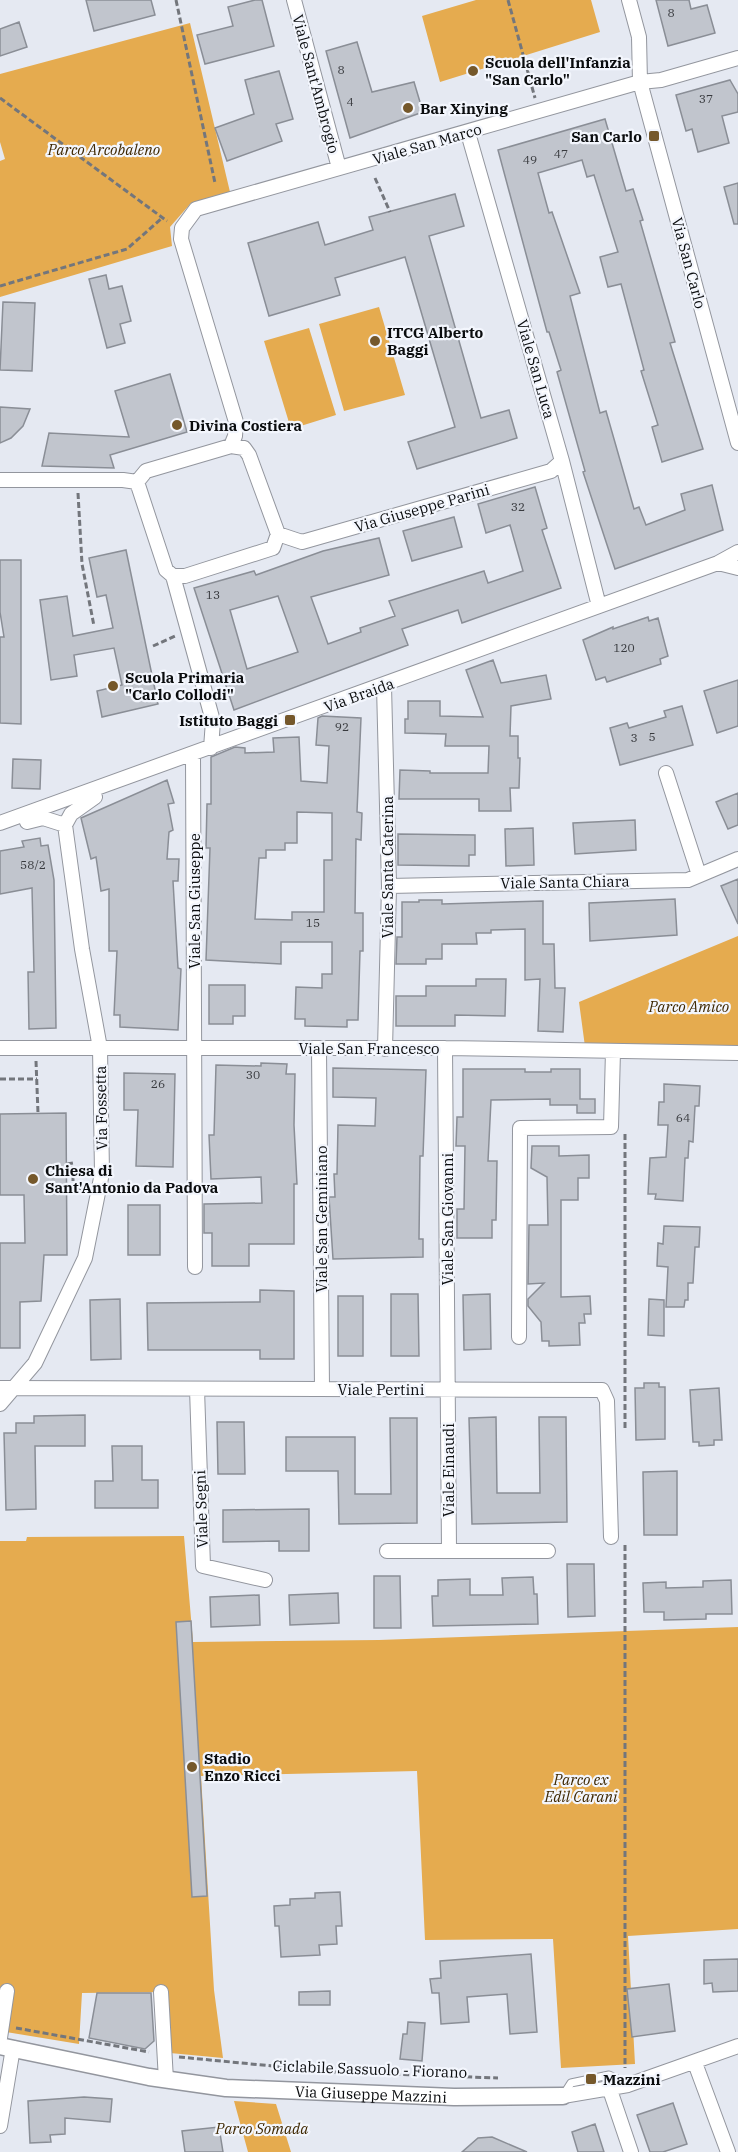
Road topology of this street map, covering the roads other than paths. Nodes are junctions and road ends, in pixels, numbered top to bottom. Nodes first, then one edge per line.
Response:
1 (294, 0) edge
2 (629, 0) edge
3 (738, 58) edge
4 (640, 82) junction
5 (468, 133) junction
6 (339, 168) junction
7 (738, 443) edge
8 (231, 446) junction
9 (562, 461) junction
10 (0, 480) edge
11 (137, 482) junction
12 (278, 534) junction
13 (738, 552) edge
14 (718, 563) junction
15 (738, 568) edge
16 (172, 576) junction
17 (599, 606) junction
18 (384, 686) junction
19 (212, 748) junction
20 (193, 755) junction
21 (666, 773) dead end
22 (101, 788) junction
23 (1, 822) edge
24 (65, 825) junction
25 (738, 859) edge
26 (699, 875) junction
27 (389, 886) junction
28 (100, 1047) junction
29 (0, 1048) edge
30 (195, 1048) junction
31 (445, 1048) junction
32 (319, 1049) junction
33 (386, 1049) junction
34 (613, 1051) junction
35 (738, 1053) edge
36 (195, 1267) dead end
37 (519, 1337) dead end
38 (6, 1388) edge
39 (197, 1389) junction
40 (322, 1389) junction
41 (447, 1389) junction
42 (0, 1404) edge
43 (618, 1537) road end
44 (448, 1550) junction
45 (387, 1551) dead end
46 (548, 1551) dead end
47 (265, 1580) dead end
48 (7, 1991) dead end
49 (161, 1992) dead end
50 (4, 2039) edge
51 (738, 2046) edge
52 (695, 2063) junction
53 (166, 2080) junction
54 (628, 2085) junction
55 (610, 2090) junction
56 (563, 2096) junction
57 (0, 2126) edge
58 (631, 2152) edge
59 (728, 2152) edge

1 - 6 street, Viale Sant'Ambrogio
2 - 4 street, Via San Carlo
3 - 4 street, Viale San Marco
4 - 5 street, Viale San Marco
4 - 7 street, Via San Carlo
5 - 6 street, Viale San Marco
5 - 9 street, Viale San Luca
6 - 8 street, Viale San Marco
8 - 11 street
8 - 12 street
9 - 12 street, Via Giuseppe Parini
9 - 17 street, Viale San Luca
10 - 11 street
11 - 16 street
12 - 16 street
13 - 14 street, Via Braida
14 - 15 street
14 - 17 street, Via Braida
16 - 19 street
17 - 18 street, Via Braida
18 - 19 street, Via Braida
18 - 27 street, Viale Santa Caterina
19 - 20 street, Via Braida
20 - 22 street, Via Braida
20 - 30 street, Viale San Giuseppe
21 - 26 street
22 - 23 street, Via Braida
22 - 24 street
23 - 24 street
24 - 28 street, Via Fossetta
25 - 26 street, Viale Santa Chiara
26 - 27 street, Viale Santa Chiara
27 - 33 street, Viale Santa Caterina
28 - 29 street, Viale San Francesco
28 - 30 street, Viale San Francesco
28 - 38 street, Via Fossetta
30 - 32 street, Viale San Francesco
30 - 36 street, Viale San Giuseppe
31 - 33 street, Viale San Francesco
31 - 34 street, Viale San Francesco
31 - 41 street, Viale San Giovanni
32 - 33 street, Viale San Francesco
32 - 40 street, Viale San Geminiano
34 - 35 street, Viale San Francesco
34 - 37 street
38 - 39 street, Viale Pertini
38 - 42 street, Via Fossetta
39 - 40 street, Viale Pertini
39 - 47 street, Viale Segni
40 - 41 street, Viale Pertini
41 - 43 street, Viale Pertini
41 - 44 street, Viale Einaudi
44 - 45 street
44 - 46 street
48 - 50 street
49 - 53 street
50 - 53 street, Via Giuseppe Mazzini
50 - 57 street
51 - 52 street, Via Giuseppe Mazzini
52 - 54 street, Via Giuseppe Mazzini
52 - 59 street
53 - 56 street, Via Giuseppe Mazzini
54 - 55 street, Via Giuseppe Mazzini
54 - 56 lane
55 - 56 street, Via Giuseppe Mazzini
55 - 58 street

